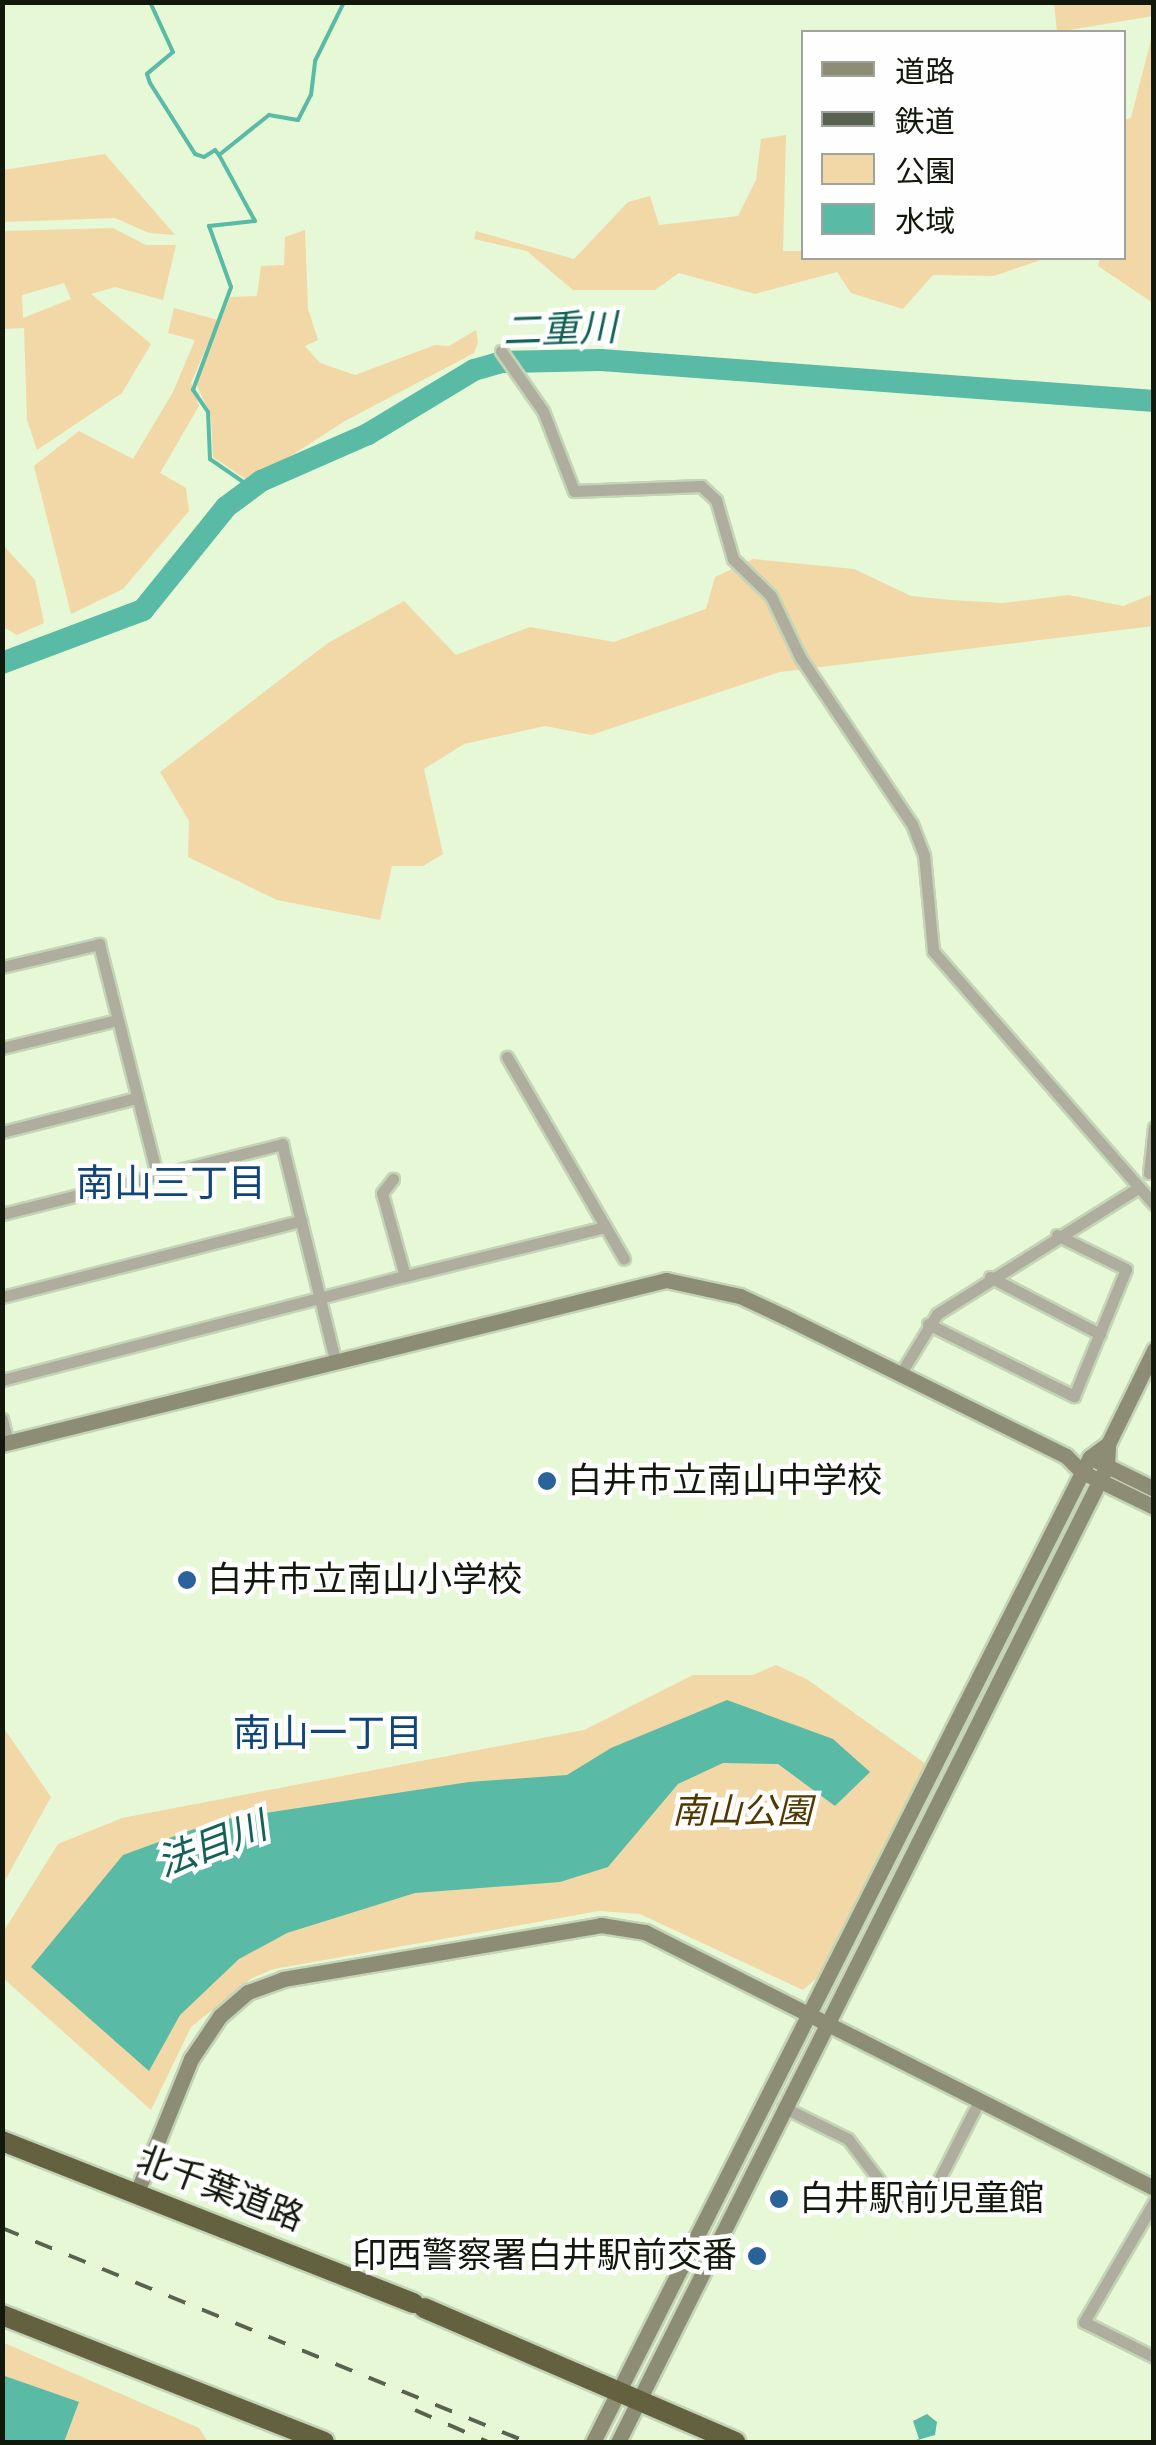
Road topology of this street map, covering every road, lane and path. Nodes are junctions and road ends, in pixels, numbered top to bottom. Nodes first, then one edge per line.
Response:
1 (500, 351) dead end
2 (2, 967) edge
3 (118, 1020) junction
4 (2, 1048) edge
5 (507, 1058) dead end
6 (136, 1098) junction
7 (1154, 1127) edge
8 (2, 1132) edge
9 (1149, 1173) dead end
10 (157, 1175) junction
11 (392, 1179) dead end
12 (1138, 1188) junction
13 (1154, 1204) edge
14 (2, 1214) edge
15 (301, 1222) junction
16 (605, 1227) junction
17 (1056, 1235) junction
18 (624, 1260) dead end
19 (405, 1276) junction
20 (990, 1277) junction
21 (2, 1297) edge
22 (322, 1297) junction
23 (928, 1324) junction
24 (1100, 1334) junction
25 (1154, 1350) edge
26 (335, 1359) junction
27 (901, 1373) junction
28 (1149, 1373) edge
29 (2, 1380) edge
30 (2, 1420) edge
31 (6, 1444) edge
32 (1108, 1444) junction
33 (1086, 1464) junction
34 (1103, 1473) junction
35 (1154, 1489) edge
36 (1154, 1508) edge
37 (808, 2014) junction
38 (824, 2023) junction
39 (978, 2101) junction
40 (784, 2107) junction
41 (2, 2141) edge
42 (1154, 2188) edge
43 (137, 2192) junction
44 (1154, 2202) edge
45 (2, 2315) edge
46 (1154, 2357) edge
47 (617, 2393) junction
48 (638, 2402) junction
49 (324, 2442) edge
50 (593, 2442) edge
51 (618, 2442) edge
52 (735, 2442) edge

1 - 12 street
2 - 3 street
3 - 4 street
3 - 6 street
5 - 16 street
6 - 8 street
6 - 10 street
7 - 9 street
10 - 14 street
10 - 15 street
11 - 19 street
12 - 13 street
12 - 17 street
15 - 21 street
15 - 22 street
16 - 18 street
16 - 19 street
17 - 20 street
17 - 24 street
19 - 22 street
20 - 23 street
20 - 24 street
22 - 26 street
22 - 29 street
23 - 24 street
23 - 27 street
25 - 28 street
26 - 27 street
26 - 31 street
27 - 33 street
28 - 32 street
30 - 31 street
32 - 33 street
32 - 34 street
33 - 34 street
33 - 37 street
34 - 35 street
34 - 36 street
34 - 38 street
37 - 38 street
37 - 43 street
37 - 47 street
38 - 39 street
38 - 40 street
39 - 40 street
39 - 42 street
40 - 48 street
41 - 43 highway, 北千葉道路
43 - 47 highway, 北千葉道路
44 - 46 street
45 - 49 highway
47 - 48 highway, 北千葉道路
47 - 50 street
48 - 51 street
48 - 52 highway, 北千葉道路

